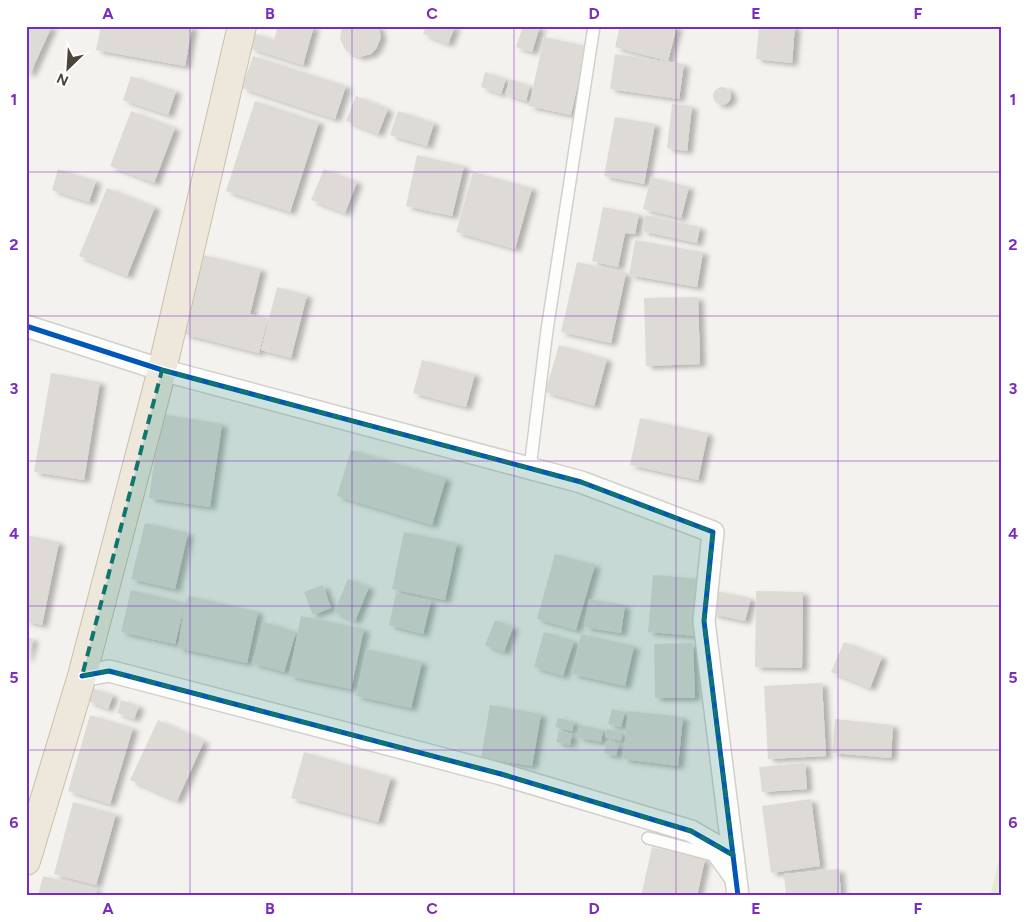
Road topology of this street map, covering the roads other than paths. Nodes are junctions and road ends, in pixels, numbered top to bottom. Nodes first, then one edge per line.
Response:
1 (242, 26) edge
2 (594, 26) edge
3 (26, 326) edge
4 (162, 370) junction
5 (530, 468) junction
6 (82, 676) junction
7 (648, 838) dead end
8 (733, 855) junction
9 (26, 861) edge
10 (738, 892) edge

1 - 4 highway
2 - 5 lane
3 - 4 street
4 - 5 street
4 - 6 highway
5 - 8 street
6 - 8 street
6 - 9 highway
7 - 10 lane
8 - 10 street

